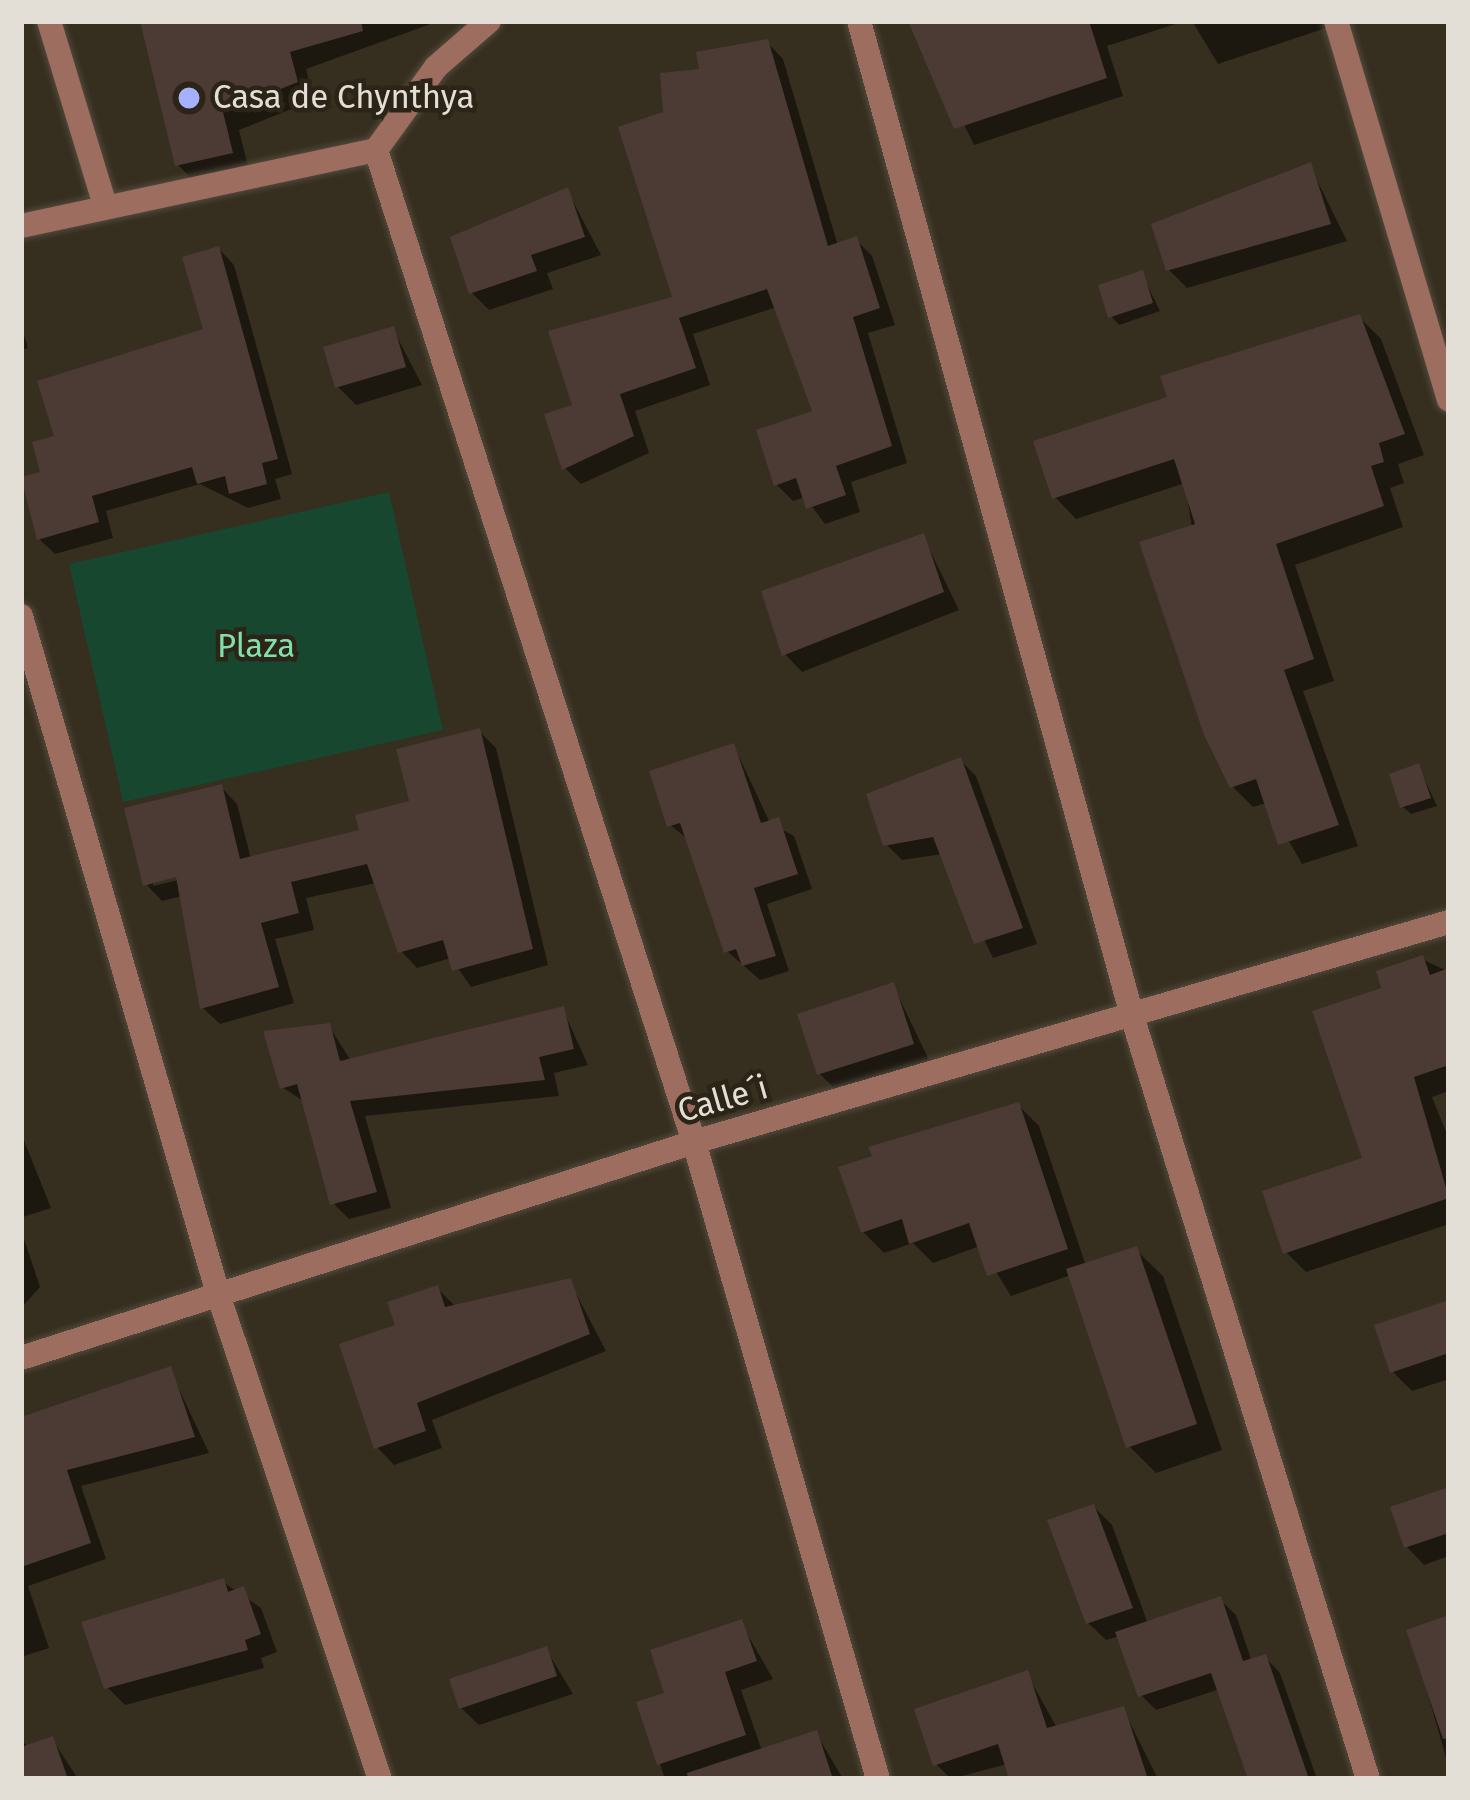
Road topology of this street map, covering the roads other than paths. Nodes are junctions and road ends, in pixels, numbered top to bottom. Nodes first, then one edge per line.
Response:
1 (49, 21) edge
2 (489, 21) edge
3 (859, 21) edge
4 (1336, 21) edge
5 (376, 149) junction
6 (105, 206) junction
7 (21, 226) edge
8 (1449, 400) edge
9 (21, 616) edge
10 (1449, 922) edge
11 (1133, 1019) junction
12 (694, 1142) junction
13 (219, 1297) junction
14 (21, 1358) edge
15 (380, 1779) edge
16 (878, 1779) edge
17 (1368, 1779) edge

1 - 6 street
2 - 5 street
3 - 11 street
4 - 8 street
5 - 6 street
5 - 12 street
6 - 7 street
9 - 13 street
10 - 11 street, Calle´i
11 - 12 street, Calle´i
11 - 17 street
12 - 13 street, Calle´i
12 - 16 street
13 - 14 street, Calle´i
13 - 15 street

